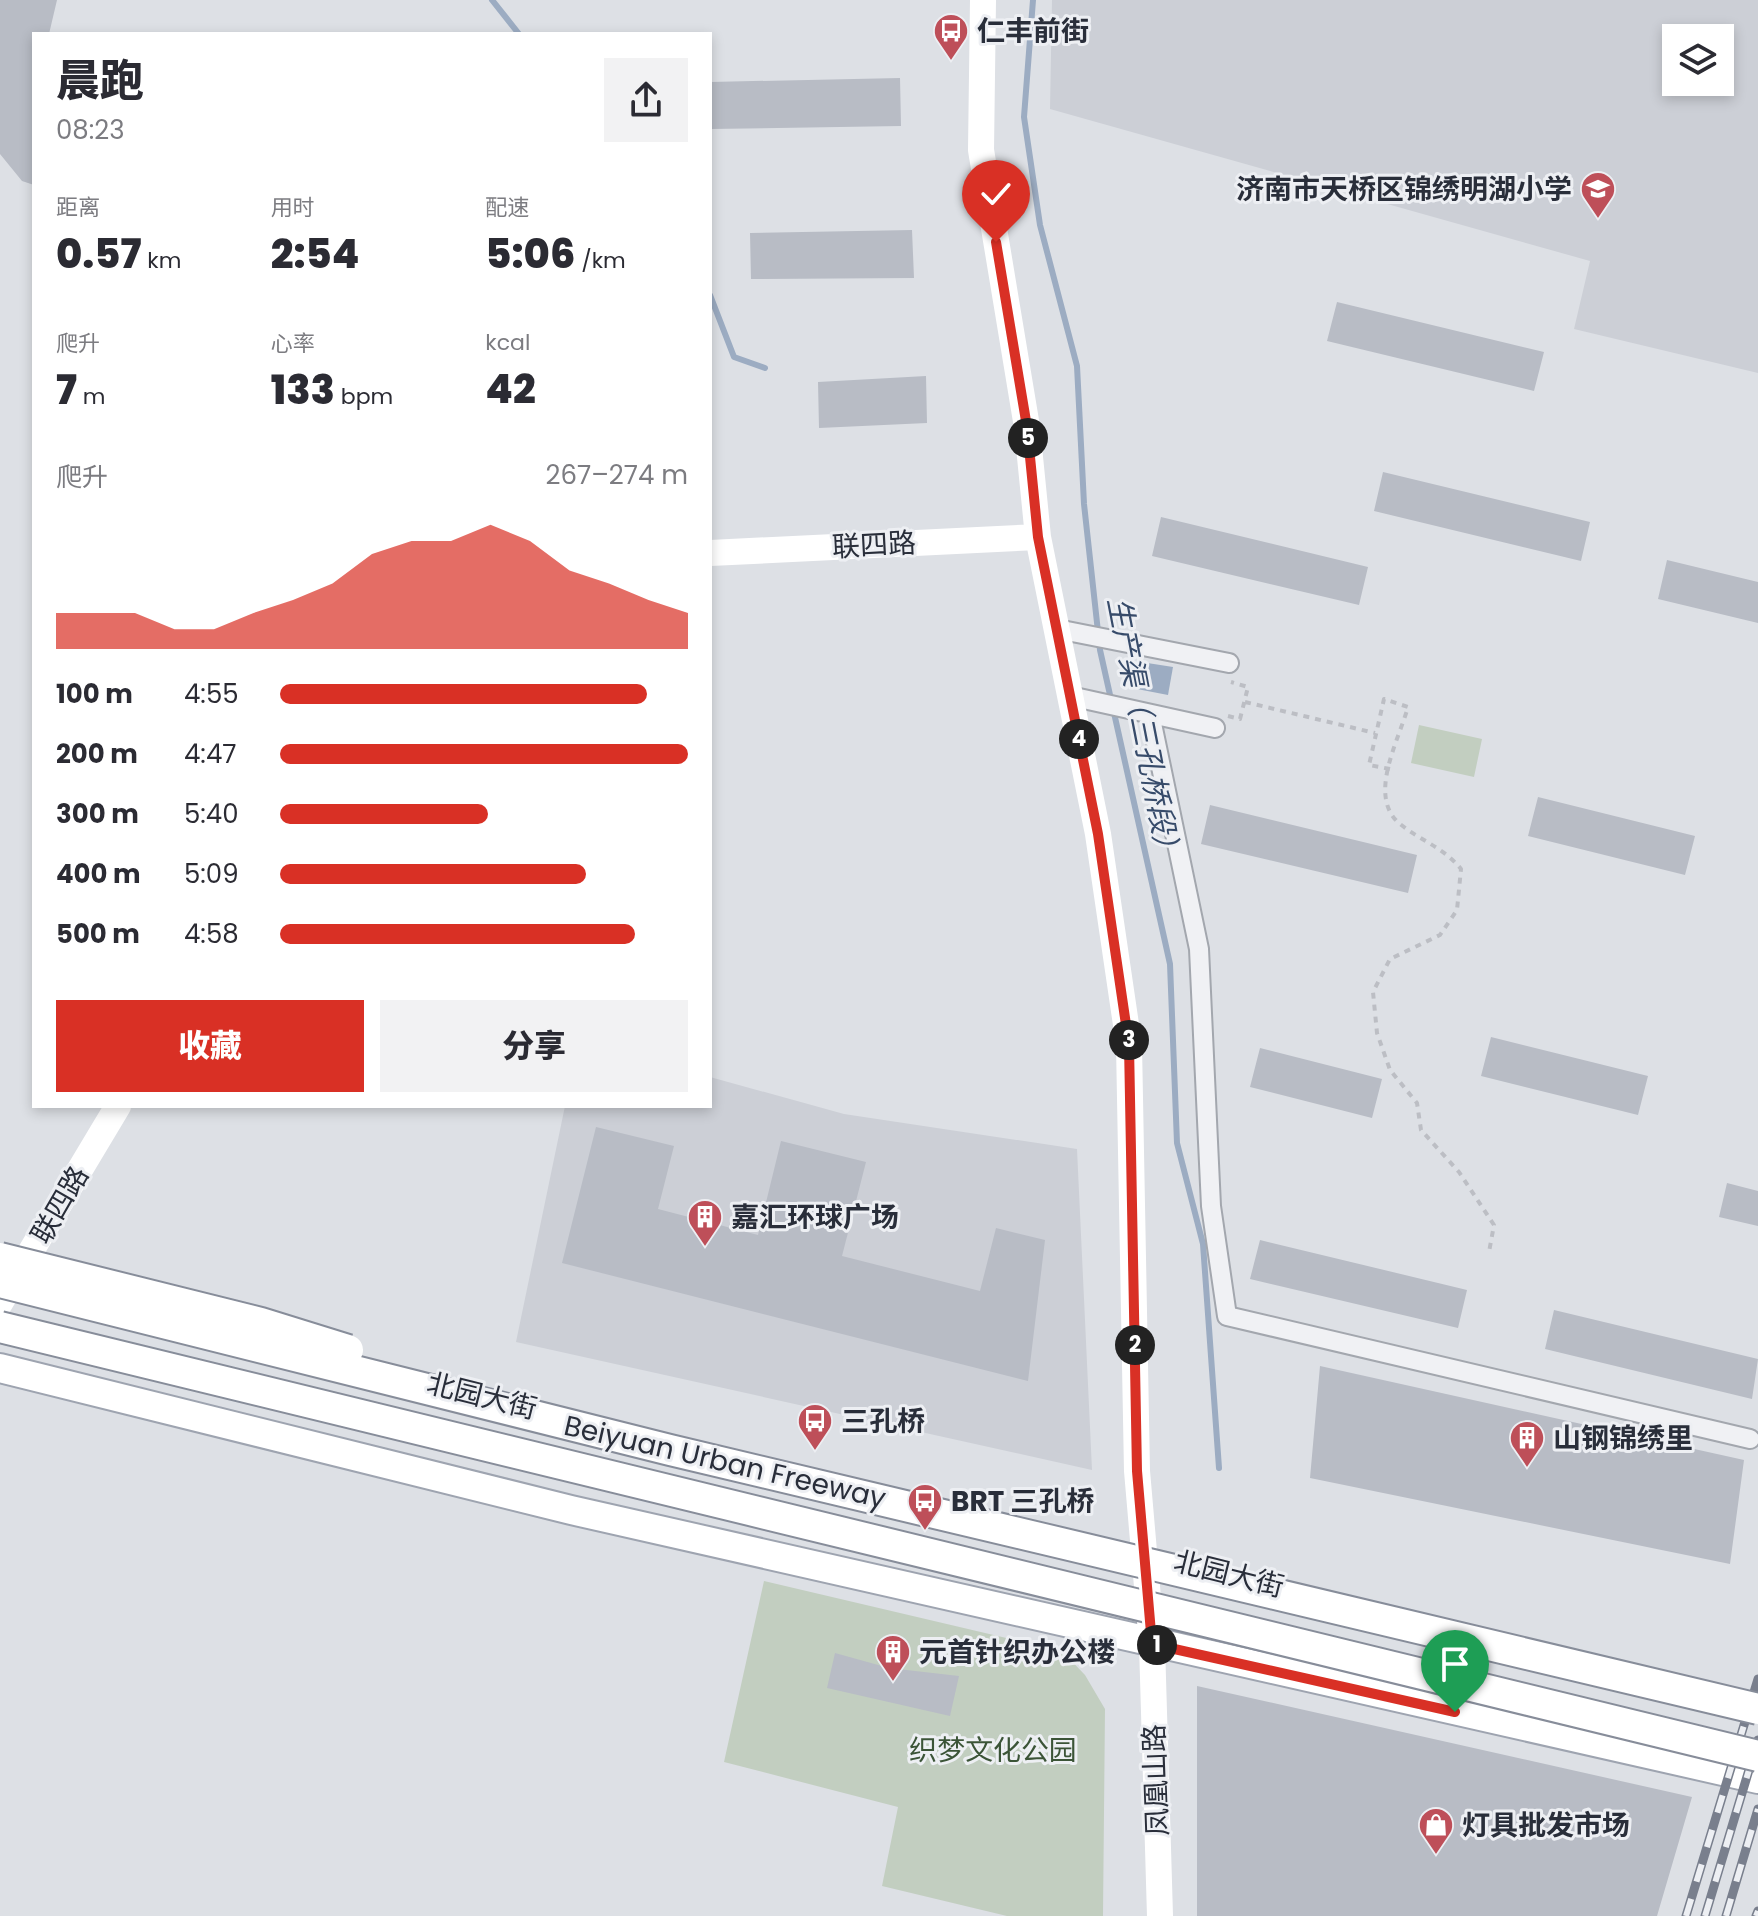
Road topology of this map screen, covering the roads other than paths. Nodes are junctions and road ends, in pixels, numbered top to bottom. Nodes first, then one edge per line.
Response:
1 (983, 0) edge
2 (1038, 537) junction
3 (712, 553) edge
4 (1057, 629) junction
5 (1229, 663) dead end
6 (1070, 696) junction
7 (1150, 714) junction
8 (1215, 728) dead end
9 (117, 1108) edge
10 (3, 1280) edge
11 (0, 1327) edge
12 (0, 1368) edge
13 (1750, 1439) dead end
14 (1143, 1552) junction
15 (1152, 1644) junction
16 (1758, 1702) edge
17 (1758, 1709) edge
18 (1758, 1756) edge
19 (1758, 1779) edge
20 (1160, 1916) edge

1 - 2 main road, 凤凰山路
2 - 3 main road, 联四路
2 - 4 main road, 凤凰山路
4 - 5 street
4 - 6 main road, 凤凰山路
6 - 7 street
6 - 14 main road, 凤凰山路
7 - 8 street
7 - 13 street
9 - 10 main road, 联四路
10 - 14 main road, 北园大街
10 - 17 highway, Beiyuan Urban Freeway, bridge
11 - 18 highway, Beiyuan Urban Freeway, bridge
12 - 15 main road
14 - 15 main road, 凤凰山路
14 - 16 main road, 北园大街
15 - 19 main road
15 - 20 main road, 凤凰山路

